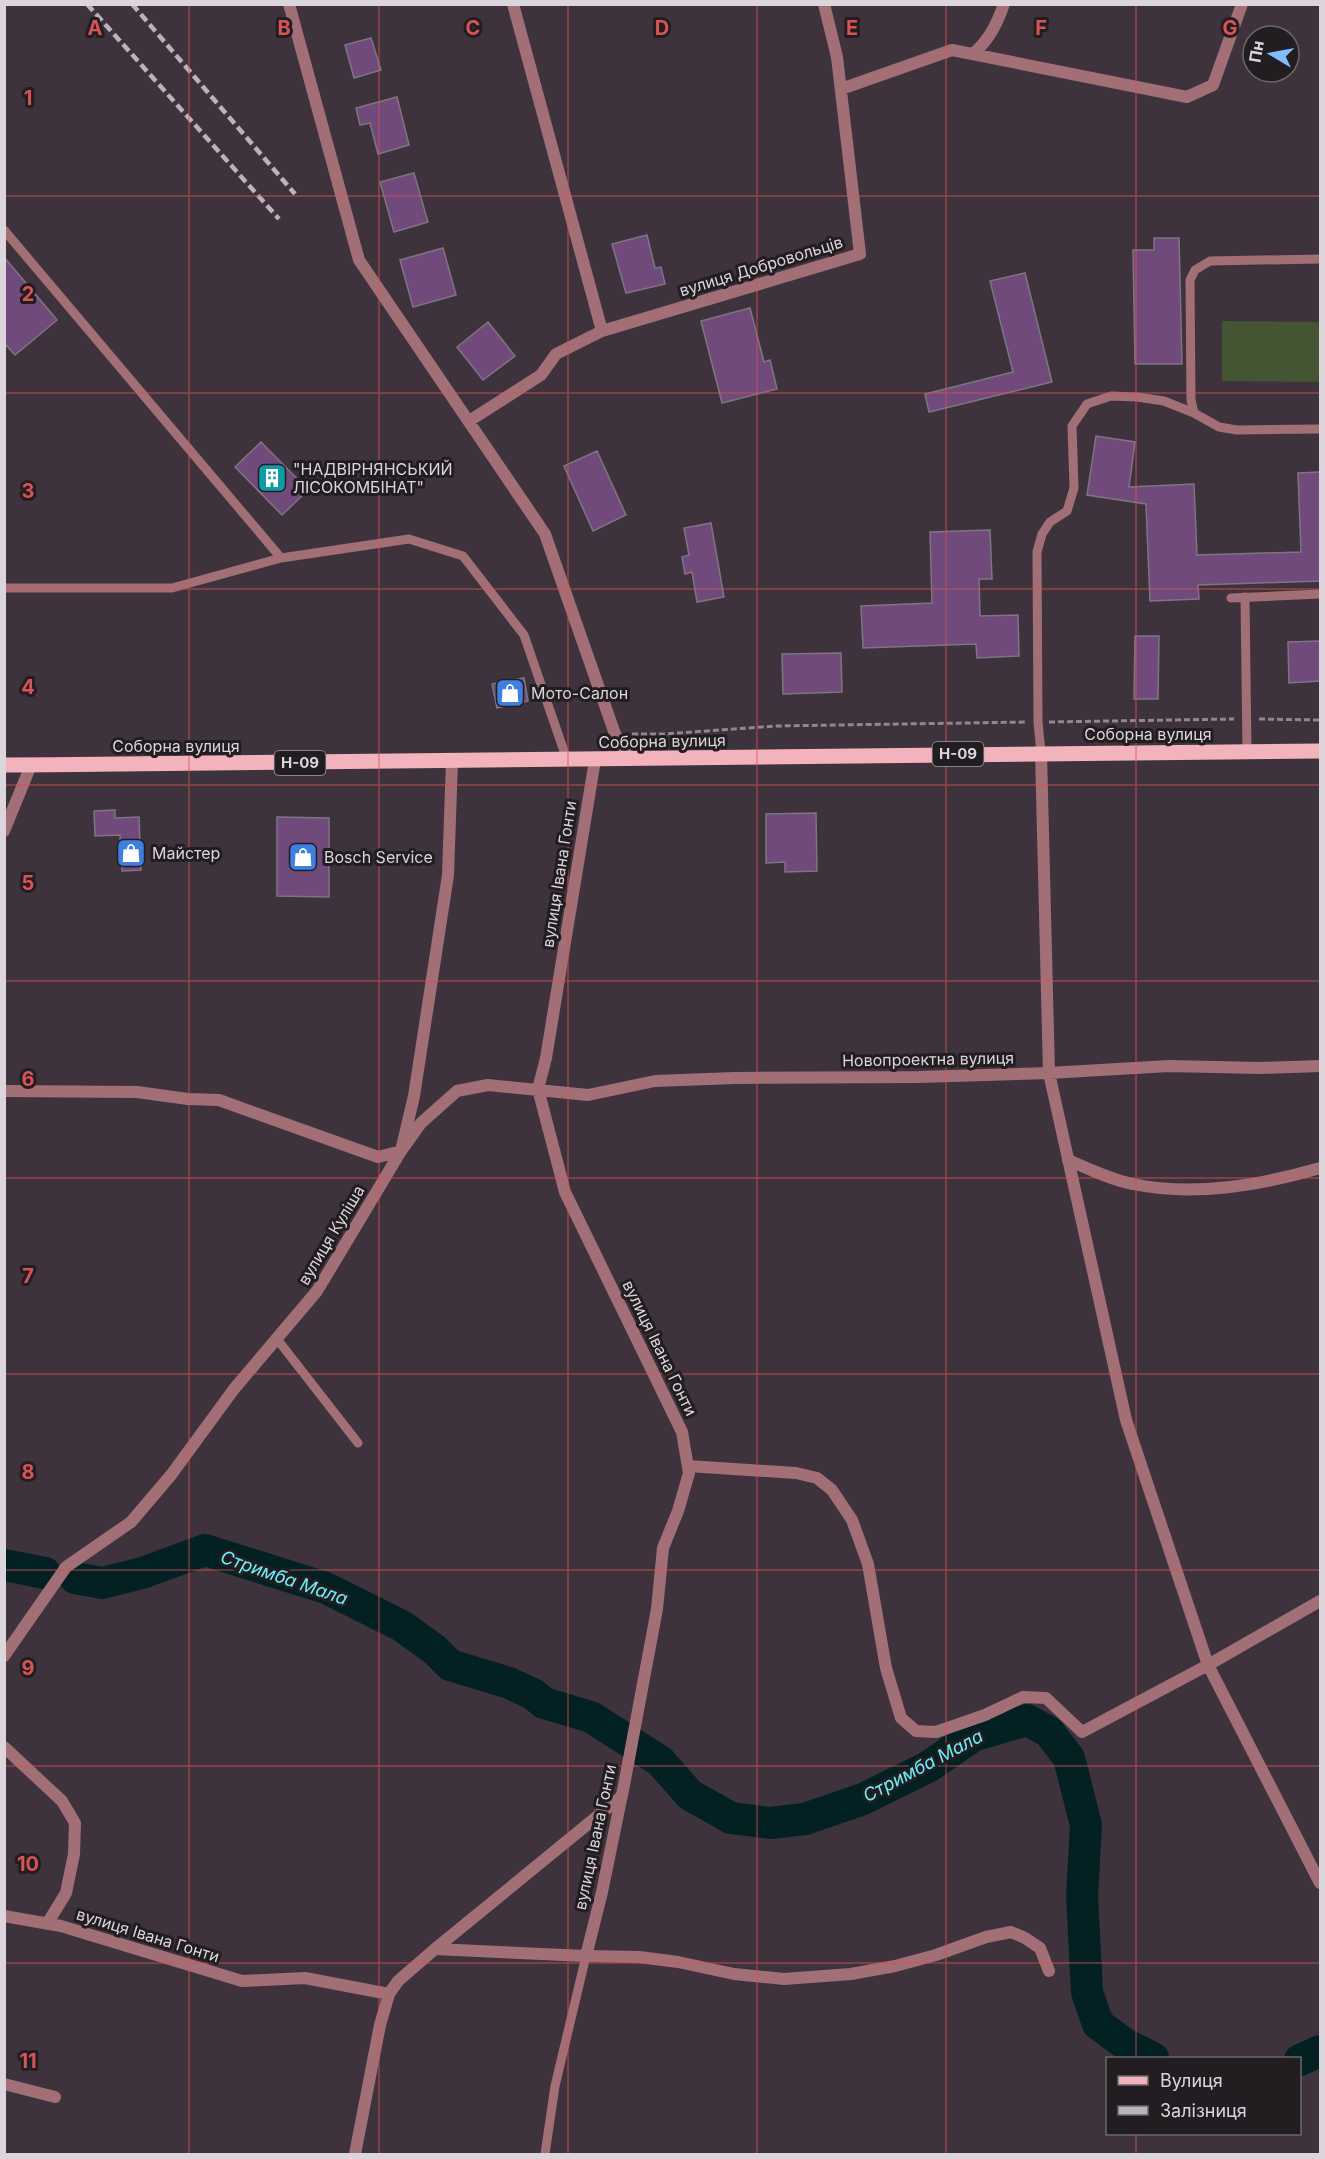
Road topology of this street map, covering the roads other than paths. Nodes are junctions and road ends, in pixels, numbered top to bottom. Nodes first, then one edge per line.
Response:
1 (289, 4) edge
2 (513, 4) edge
3 (824, 4) edge
4 (1004, 4) edge
5 (1242, 4) edge
6 (973, 54) junction
7 (841, 89) junction
8 (4, 230) edge
9 (1320, 259) edge
10 (602, 331) junction
11 (1194, 413) junction
12 (469, 421) junction
13 (1320, 429) edge
14 (281, 558) junction
15 (4, 588) edge
16 (1320, 594) edge
17 (1245, 597) junction
18 (1232, 598) dead end
19 (1320, 751) edge
20 (1248, 752) junction
21 (1041, 753) junction
22 (631, 759) junction
23 (567, 760) junction
24 (595, 760) junction
25 (452, 762) junction
26 (4, 765) edge
27 (31, 765) junction
28 (4, 831) edge
29 (1320, 1066) edge
30 (1049, 1073) junction
31 (538, 1089) junction
32 (4, 1091) edge
33 (401, 1151) junction
34 (1068, 1160) junction
35 (1320, 1168) edge
36 (277, 1339) junction
37 (358, 1443) dead end
38 (688, 1466) junction
39 (1320, 1601) edge
40 (4, 1656) edge
41 (1208, 1665) junction
42 (4, 1747) edge
43 (621, 1797) junction
44 (1320, 1883) edge
45 (4, 1916) edge
46 (47, 1924) junction
47 (435, 1949) junction
48 (586, 1956) junction
49 (1049, 1971) dead end
50 (389, 1994) junction
51 (4, 2084) edge
52 (56, 2097) dead end
53 (355, 2154) edge
54 (545, 2154) edge

1 - 12 street
2 - 10 street
3 - 7 street, вулиця Добровольців
4 - 6 street
5 - 6 street
6 - 7 street
7 - 10 street, вулиця Добровольців
8 - 14 lane
9 - 11 lane
10 - 12 street, вулиця Добровольців
11 - 13 lane
11 - 21 lane
12 - 22 street
14 - 15 lane
14 - 23 lane
16 - 17 lane
17 - 18 lane
17 - 20 lane
19 - 20 main road, Соборна вулиця / Н-09
20 - 21 main road, Соборна вулиця / Н-09
21 - 22 main road, Соборна вулиця / Н-09
21 - 30 street
22 - 24 main road, Соборна вулиця / Н-09
23 - 24 main road, Соборна вулиця / Н-09
23 - 25 main road, Соборна вулиця / Н-09
24 - 31 street, вулиця Івана Гонти
25 - 27 main road, Соборна вулиця / Н-09
25 - 33 street, вулиця Куліша
26 - 27 main road, Соборна вулиця / Н-09
27 - 28 street
29 - 30 street, Новопроектна вулиця
30 - 31 street, Новопроектна вулиця
30 - 34 street
31 - 33 street, Новопроектна вулиця
31 - 38 street, вулиця Івана Гонти
32 - 33 street
33 - 36 street, вулиця Куліша
34 - 35 street
34 - 41 street
36 - 37 lane
36 - 40 street, вулиця Куліша
38 - 41 street
38 - 43 street, вулиця Івана Гонти
39 - 41 street
41 - 44 street
42 - 46 street
43 - 47 street
43 - 48 street, вулиця Івана Гонти
45 - 46 street, вулиця Івана Гонти
46 - 50 street, вулиця Івана Гонти
47 - 48 street
47 - 50 street
48 - 49 street
48 - 54 lane
50 - 53 street
51 - 52 street

